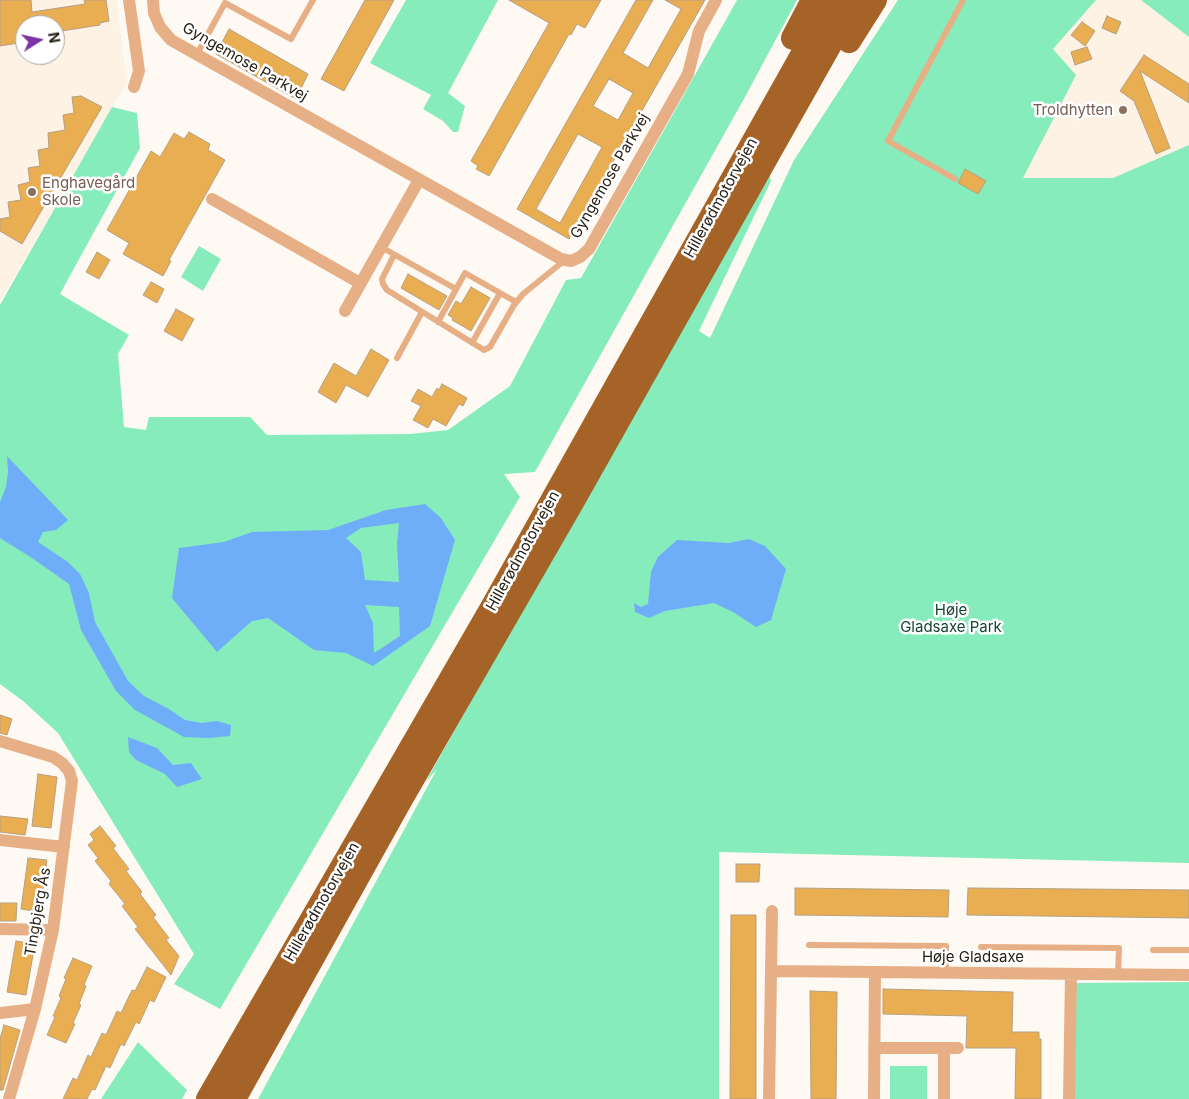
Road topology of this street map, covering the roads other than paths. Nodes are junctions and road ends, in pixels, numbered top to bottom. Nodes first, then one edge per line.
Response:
1 (129, 0) edge
2 (153, 0) edge
3 (313, 0) edge
4 (716, 0) edge
5 (813, 0) edge
6 (833, 0) edge
7 (855, 0) edge
8 (875, 0) edge
9 (963, 0) edge
10 (197, 54) junction
11 (134, 87) dead end
12 (955, 179) dead end
13 (419, 180) junction
14 (212, 198) dead end
15 (732, 217) junction
16 (380, 247) junction
17 (394, 255) junction
18 (566, 260) junction
19 (360, 283) junction
20 (456, 289) junction
21 (500, 293) junction
22 (516, 302) junction
23 (345, 311) dead end
24 (422, 312) junction
25 (438, 322) junction
26 (642, 339) junction
27 (472, 343) junction
28 (397, 358) dead end
29 (0, 741) edge
30 (0, 840) edge
31 (64, 847) junction
32 (772, 911) dead end
33 (0, 930) edge
34 (53, 930) junction
35 (809, 945) dead end
36 (981, 947) dead end
37 (1153, 950) dead end
38 (1189, 950) edge
39 (771, 971) junction
40 (875, 972) junction
41 (946, 973) junction
42 (1070, 974) junction
43 (1118, 974) junction
44 (1189, 975) edge
45 (35, 1009) junction
46 (0, 1013) edge
47 (874, 1048) junction
48 (944, 1048) junction
49 (958, 1048) dead end
50 (9, 1099) edge
51 (208, 1099) edge
52 (234, 1099) edge
53 (769, 1099) edge
54 (874, 1099) edge
55 (944, 1099) edge
56 (1069, 1099) edge

1 - 11 street
2 - 10 street, Gyngemose Parkvej
3 - 10 lane
4 - 18 street, Gyngemose Parkvej
5 - 26 highway
6 - 26 highway, Hillerødmotorvejen
7 - 15 highway, Hillerødmotorvejen
8 - 15 highway
9 - 12 lane
10 - 13 street, Gyngemose Parkvej
13 - 16 street
13 - 18 street, Gyngemose Parkvej
14 - 19 street
15 - 52 highway, Hillerødmotorvejen
16 - 17 lane
16 - 19 street
17 - 20 lane
17 - 24 lane
18 - 22 lane
19 - 23 street
20 - 21 lane
20 - 25 lane
21 - 22 lane
21 - 27 lane
22 - 27 lane
24 - 25 lane
24 - 28 lane
25 - 27 lane
26 - 51 highway, Hillerødmotorvejen
29 - 31 street, Tingbjerg Ås
30 - 31 street
31 - 34 street, Tingbjerg Ås
32 - 39 street
33 - 34 street
34 - 45 street, Tingbjerg Ås
35 - 41 lane
36 - 43 lane
37 - 38 lane
39 - 40 street, Høje Gladsaxe
39 - 53 street
40 - 41 street, Høje Gladsaxe
40 - 47 street
41 - 42 street, Høje Gladsaxe
42 - 43 street, Høje Gladsaxe
42 - 56 street
43 - 44 street, Høje Gladsaxe
45 - 46 street
45 - 50 street, Tingbjerg Ås
47 - 48 street
47 - 54 street
48 - 49 street
48 - 55 street

